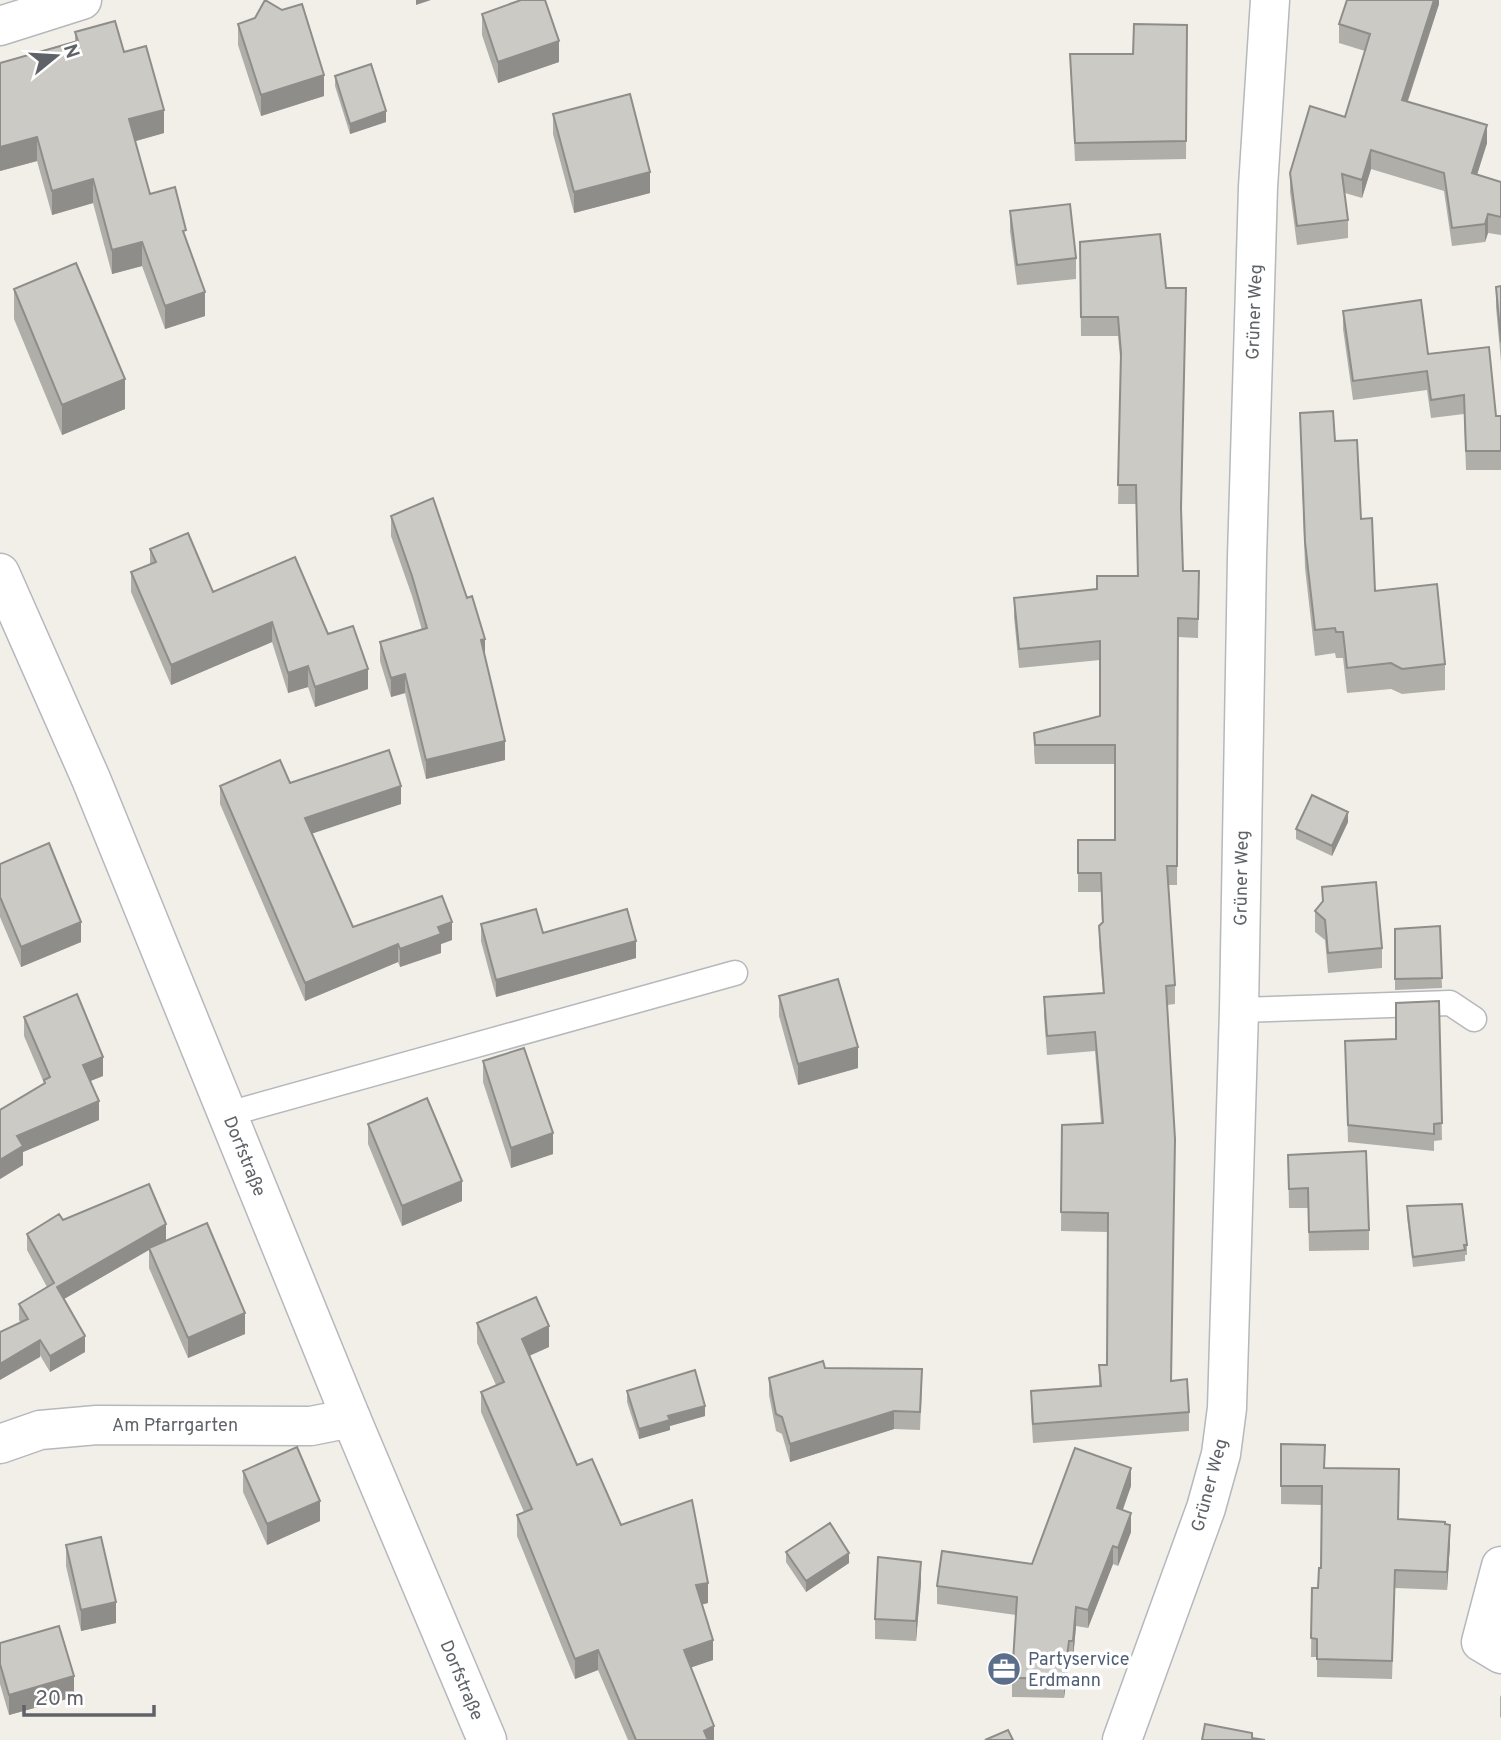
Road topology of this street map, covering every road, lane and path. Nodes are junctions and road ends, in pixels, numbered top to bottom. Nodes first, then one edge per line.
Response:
1 (82, 0) edge
2 (1270, 0) edge
3 (0, 26) edge
4 (0, 573) edge
5 (735, 973) dead end
6 (1238, 1010) junction
7 (1474, 1019) dead end
8 (228, 1114) junction
9 (351, 1418) junction
10 (0, 1444) edge
11 (1501, 1566) edge
12 (1501, 1654) edge
13 (487, 1740) edge
14 (1122, 1740) edge

1 - 3 street
2 - 6 street, Grüner Weg
4 - 8 street, Dorfstraße
5 - 8 lane
6 - 7 lane
6 - 14 street, Grüner Weg
8 - 9 street, Dorfstraße
9 - 10 street, Am Pfarrgarten
9 - 13 street, Dorfstraße
11 - 12 street

